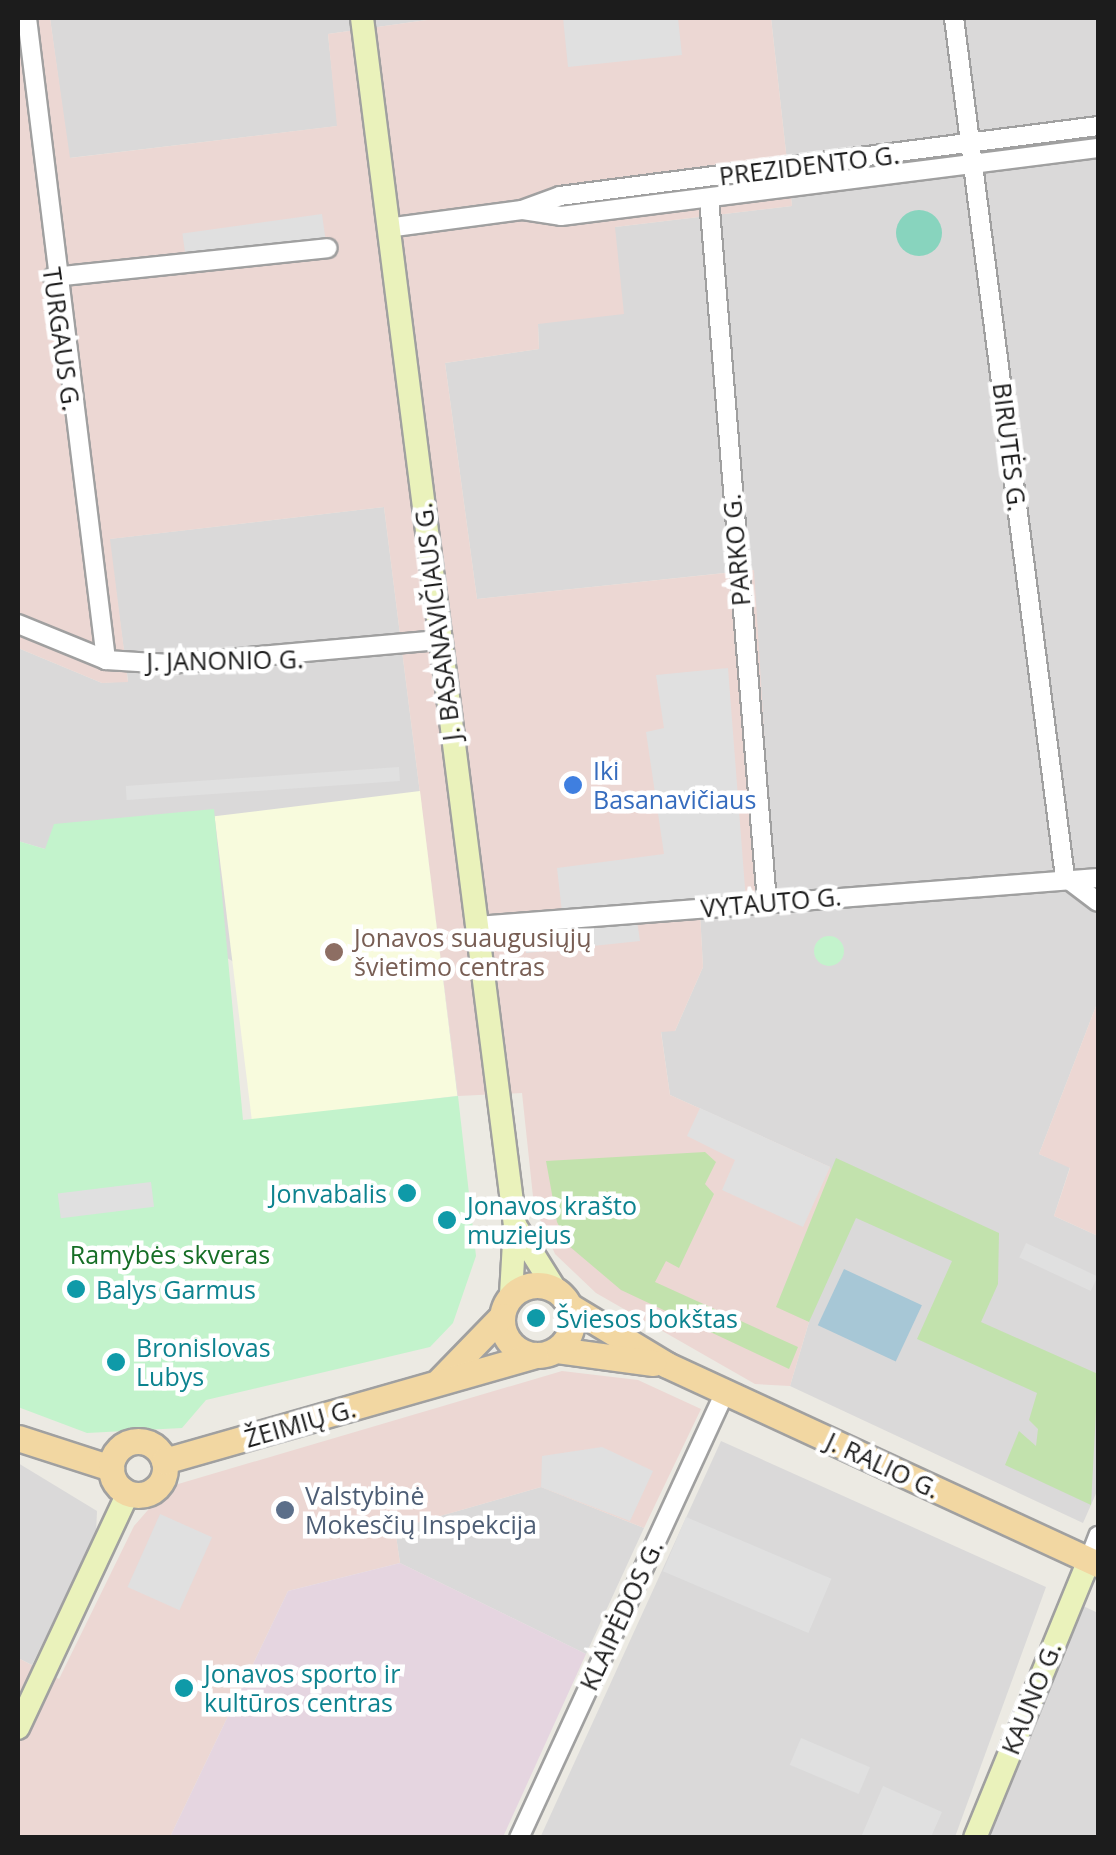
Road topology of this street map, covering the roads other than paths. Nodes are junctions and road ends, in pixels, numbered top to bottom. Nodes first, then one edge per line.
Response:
1 (27, 18) edge
2 (362, 18) edge
3 (954, 18) edge
4 (1098, 126) edge
5 (971, 144) junction
6 (1098, 148) edge
7 (973, 164) junction
8 (709, 198) junction
9 (522, 210) junction
10 (387, 228) junction
11 (327, 248) dead end
12 (53, 277) junction
13 (18, 624) edge
14 (440, 640) junction
15 (106, 660) junction
16 (1065, 877) junction
17 (1098, 878) edge
18 (768, 902) junction
19 (1098, 902) edge
20 (477, 926) junction
21 (515, 1225) junction
22 (563, 1298) junction
23 (506, 1306) junction
24 (546, 1353) junction
25 (668, 1365) junction
26 (436, 1384) junction
27 (725, 1392) junction
28 (18, 1438) edge
29 (164, 1461) junction
30 (112, 1468) junction
31 (128, 1493) junction
32 (1095, 1553) edge
33 (18, 1728) edge
34 (519, 1838) edge
35 (975, 1838) edge

1 - 12 street, TURGAUS G.
2 - 10 main road, J. BASANAVIČIAUS G.
3 - 5 street, BIRUTĖS G.
4 - 5 street, PREZIDENTO G.
5 - 7 street, BIRUTĖS G.
5 - 9 street, PREZIDENTO G.
6 - 7 street, PREZIDENTO G.
7 - 8 street, PREZIDENTO G.
7 - 16 street, BIRUTĖS G.
8 - 9 street, PREZIDENTO G.
8 - 18 street, PARKO G.
9 - 10 street, PREZIDENTO G.
10 - 14 main road, J. BASANAVIČIAUS G.
11 - 12 street
12 - 15 street, TURGAUS G.
13 - 15 street, J. JANONIO G.
14 - 15 street, J. JANONIO G.
14 - 20 main road, J. BASANAVIČIAUS G.
16 - 17 street, VYTAUTO G.
16 - 18 street, VYTAUTO G.
16 - 19 street
18 - 20 street, VYTAUTO G.
20 - 21 main road, J. BASANAVIČIAUS G.
21 - 22 main road, J. BASANAVIČIAUS G.
21 - 23 main road, J. BASANAVIČIAUS G.
22 - 23 main road
22 - 24 main road
22 - 25 main road, J. RALIO G.
23 - 24 main road
23 - 26 main road
24 - 25 main road, J. RALIO G.
24 - 26 main road, ŽEIMIŲ G.
25 - 27 main road, J. RALIO G.
26 - 29 main road, ŽEIMIŲ G.
27 - 32 main road, J. RALIO G.
27 - 34 street, KLAIPĖDOS G.
28 - 30 main road
29 - 30 main road
29 - 31 main road
30 - 31 main road
31 - 33 main road
32 - 35 main road, KAUNO G.

